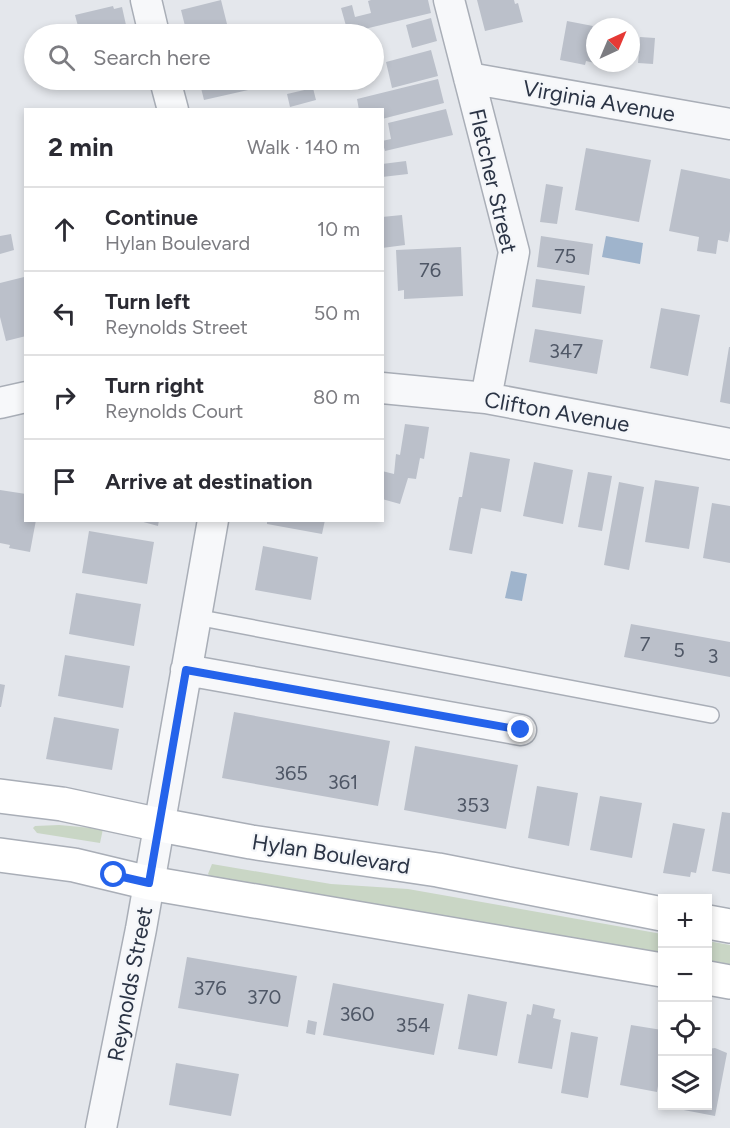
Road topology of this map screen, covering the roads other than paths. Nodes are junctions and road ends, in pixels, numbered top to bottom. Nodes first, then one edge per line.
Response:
1 (146, 0) edge
2 (448, 0) edge
3 (152, 24) edge
4 (469, 78) junction
5 (168, 90) edge
6 (172, 108) edge
7 (730, 124) edge
8 (384, 388) edge
9 (24, 397) edge
10 (486, 398) junction
11 (0, 403) edge
12 (730, 444) edge
13 (213, 522) edge
14 (196, 617) junction
15 (186, 670) junction
16 (711, 715) dead end
17 (521, 730) dead end
18 (0, 796) edge
19 (160, 825) junction
20 (0, 855) edge
21 (149, 883) junction
22 (658, 913) edge
23 (712, 923) edge
24 (730, 926) edge
25 (658, 969) edge
26 (712, 979) edge
27 (730, 982) edge
28 (101, 1128) edge

1 - 3 street
2 - 4 street, Fletcher Street
4 - 7 street, Virginia Avenue
4 - 10 street, Fletcher Street
5 - 6 street
8 - 10 street, Clifton Avenue
9 - 11 street
10 - 12 street, Clifton Avenue
13 - 14 street, Reynolds Street
14 - 15 street, Reynolds Street
14 - 16 lane
15 - 17 street
15 - 19 street, Reynolds Street
18 - 19 main road, Hylan Boulevard
19 - 21 street, Reynolds Street
19 - 22 main road, Hylan Boulevard
20 - 21 main road
21 - 25 main road
21 - 28 street, Reynolds Street
23 - 24 main road
26 - 27 main road

